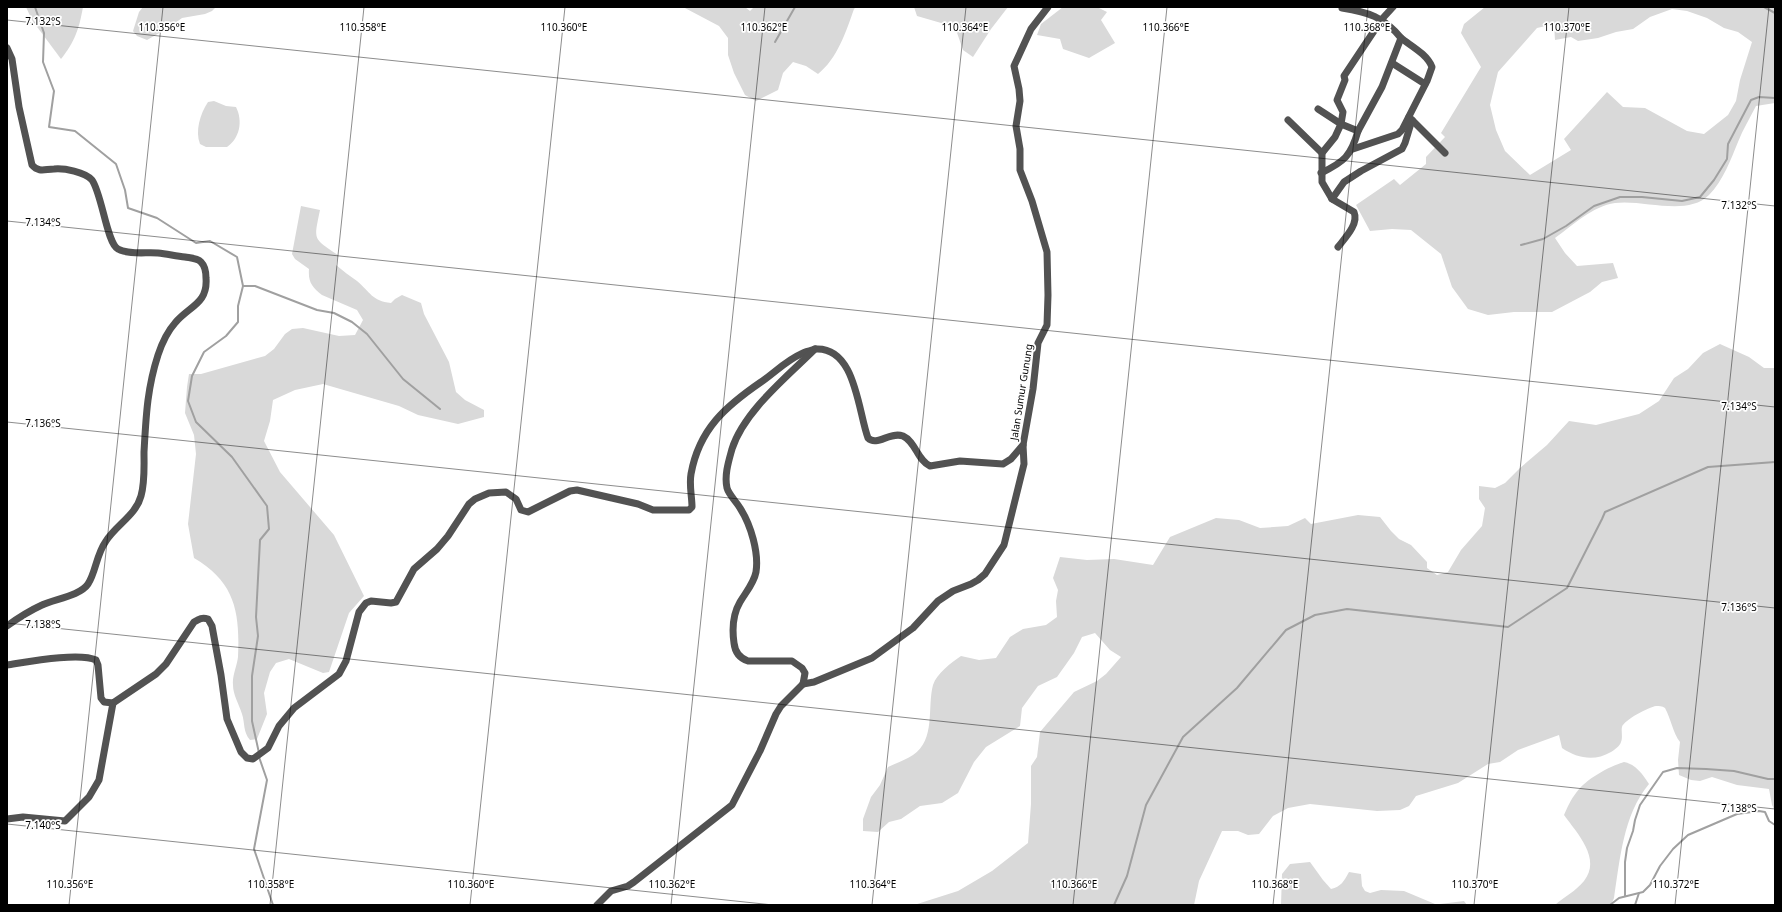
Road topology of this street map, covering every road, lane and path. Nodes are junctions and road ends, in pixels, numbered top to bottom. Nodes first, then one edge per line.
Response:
1 (1048, 7) edge
2 (1393, 7) edge
3 (1342, 8) edge
4 (1382, 19) junction
5 (1401, 38) junction
6 (7, 48) edge
7 (1392, 63) junction
8 (1425, 84) junction
9 (1318, 109) dead end
10 (1410, 118) junction
11 (1288, 120) dead end
12 (1341, 124) junction
13 (1358, 132) junction
14 (1353, 149) junction
15 (1322, 153) junction
16 (1445, 153) dead end
17 (1321, 173) junction
18 (1332, 199) junction
19 (1338, 247) dead end
20 (815, 349) junction
21 (1023, 445) junction
22 (7, 626) edge
23 (7, 665) edge
24 (803, 684) junction
25 (113, 704) junction
26 (7, 819) edge
27 (596, 905) edge

1 - 21 street, Jalan Sumur Gunung
2 - 4 street
3 - 4 street
4 - 5 street
4 - 12 street
5 - 7 street
5 - 8 street
6 - 22 street
7 - 8 street
7 - 13 street
8 - 10 street
9 - 12 street
10 - 14 street
10 - 16 street
10 - 18 street
11 - 15 street
12 - 13 street
12 - 15 street
13 - 14 street
14 - 17 street
15 - 17 street
17 - 18 street
18 - 19 street
20 - 21 street
20 - 24 street
20 - 25 street
21 - 24 street, Jalan Sumur Gunung
23 - 25 street
24 - 27 street
25 - 26 street

